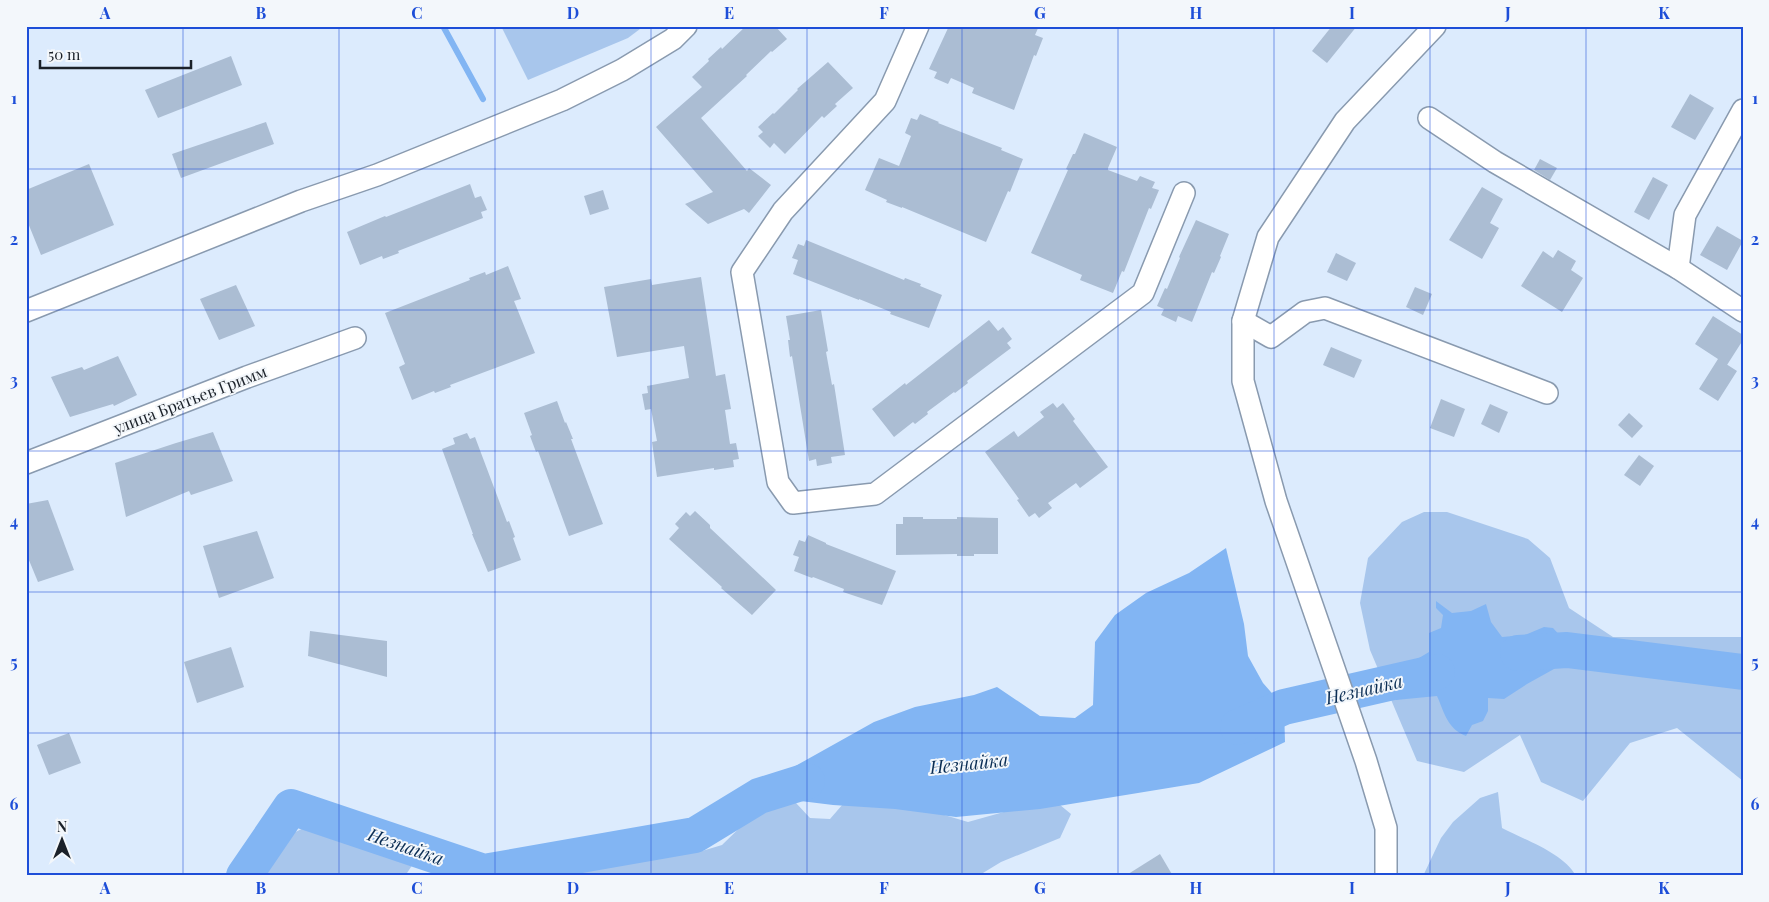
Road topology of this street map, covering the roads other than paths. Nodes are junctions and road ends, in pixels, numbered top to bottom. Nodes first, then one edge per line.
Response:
1 (686, 26) edge
2 (918, 26) edge
3 (1436, 26) edge
4 (1743, 110) edge
5 (1429, 118) dead end
6 (1184, 193) dead end
7 (1678, 268) junction
8 (26, 311) edge
9 (1743, 311) edge
10 (1243, 321) junction
11 (356, 338) dead end
12 (1546, 392) dead end
13 (26, 463) edge
14 (1386, 876) edge

1 - 8 street
2 - 6 street
3 - 10 street
4 - 7 street
5 - 7 street
7 - 9 street
10 - 12 street
10 - 14 street
11 - 13 street, улица Братьев Гримм

